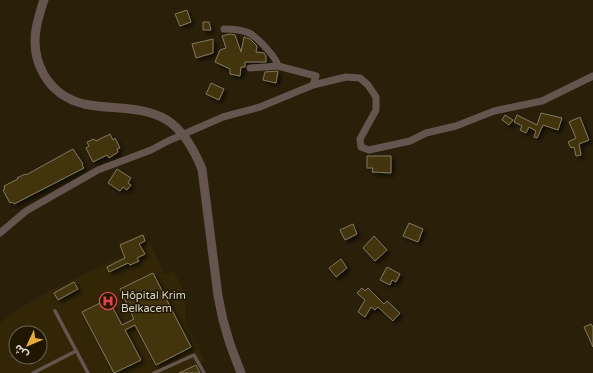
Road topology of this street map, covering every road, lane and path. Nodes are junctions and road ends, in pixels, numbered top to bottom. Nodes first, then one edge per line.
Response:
1 (44, 0) edge
2 (224, 29) dead end
3 (278, 66) junction
4 (250, 68) dead end
5 (593, 76) edge
6 (312, 85) junction
7 (182, 134) junction
8 (0, 233) edge
9 (55, 311) dead end
10 (76, 351) junction
11 (34, 373) edge
12 (88, 373) edge
13 (154, 373) edge
14 (204, 373) edge
15 (241, 373) edge

1 - 7 street
2 - 3 street
3 - 4 street
3 - 6 street
5 - 6 street
6 - 7 street
7 - 8 street
7 - 15 street
9 - 10 lane
10 - 11 lane
10 - 12 lane
13 - 14 lane

